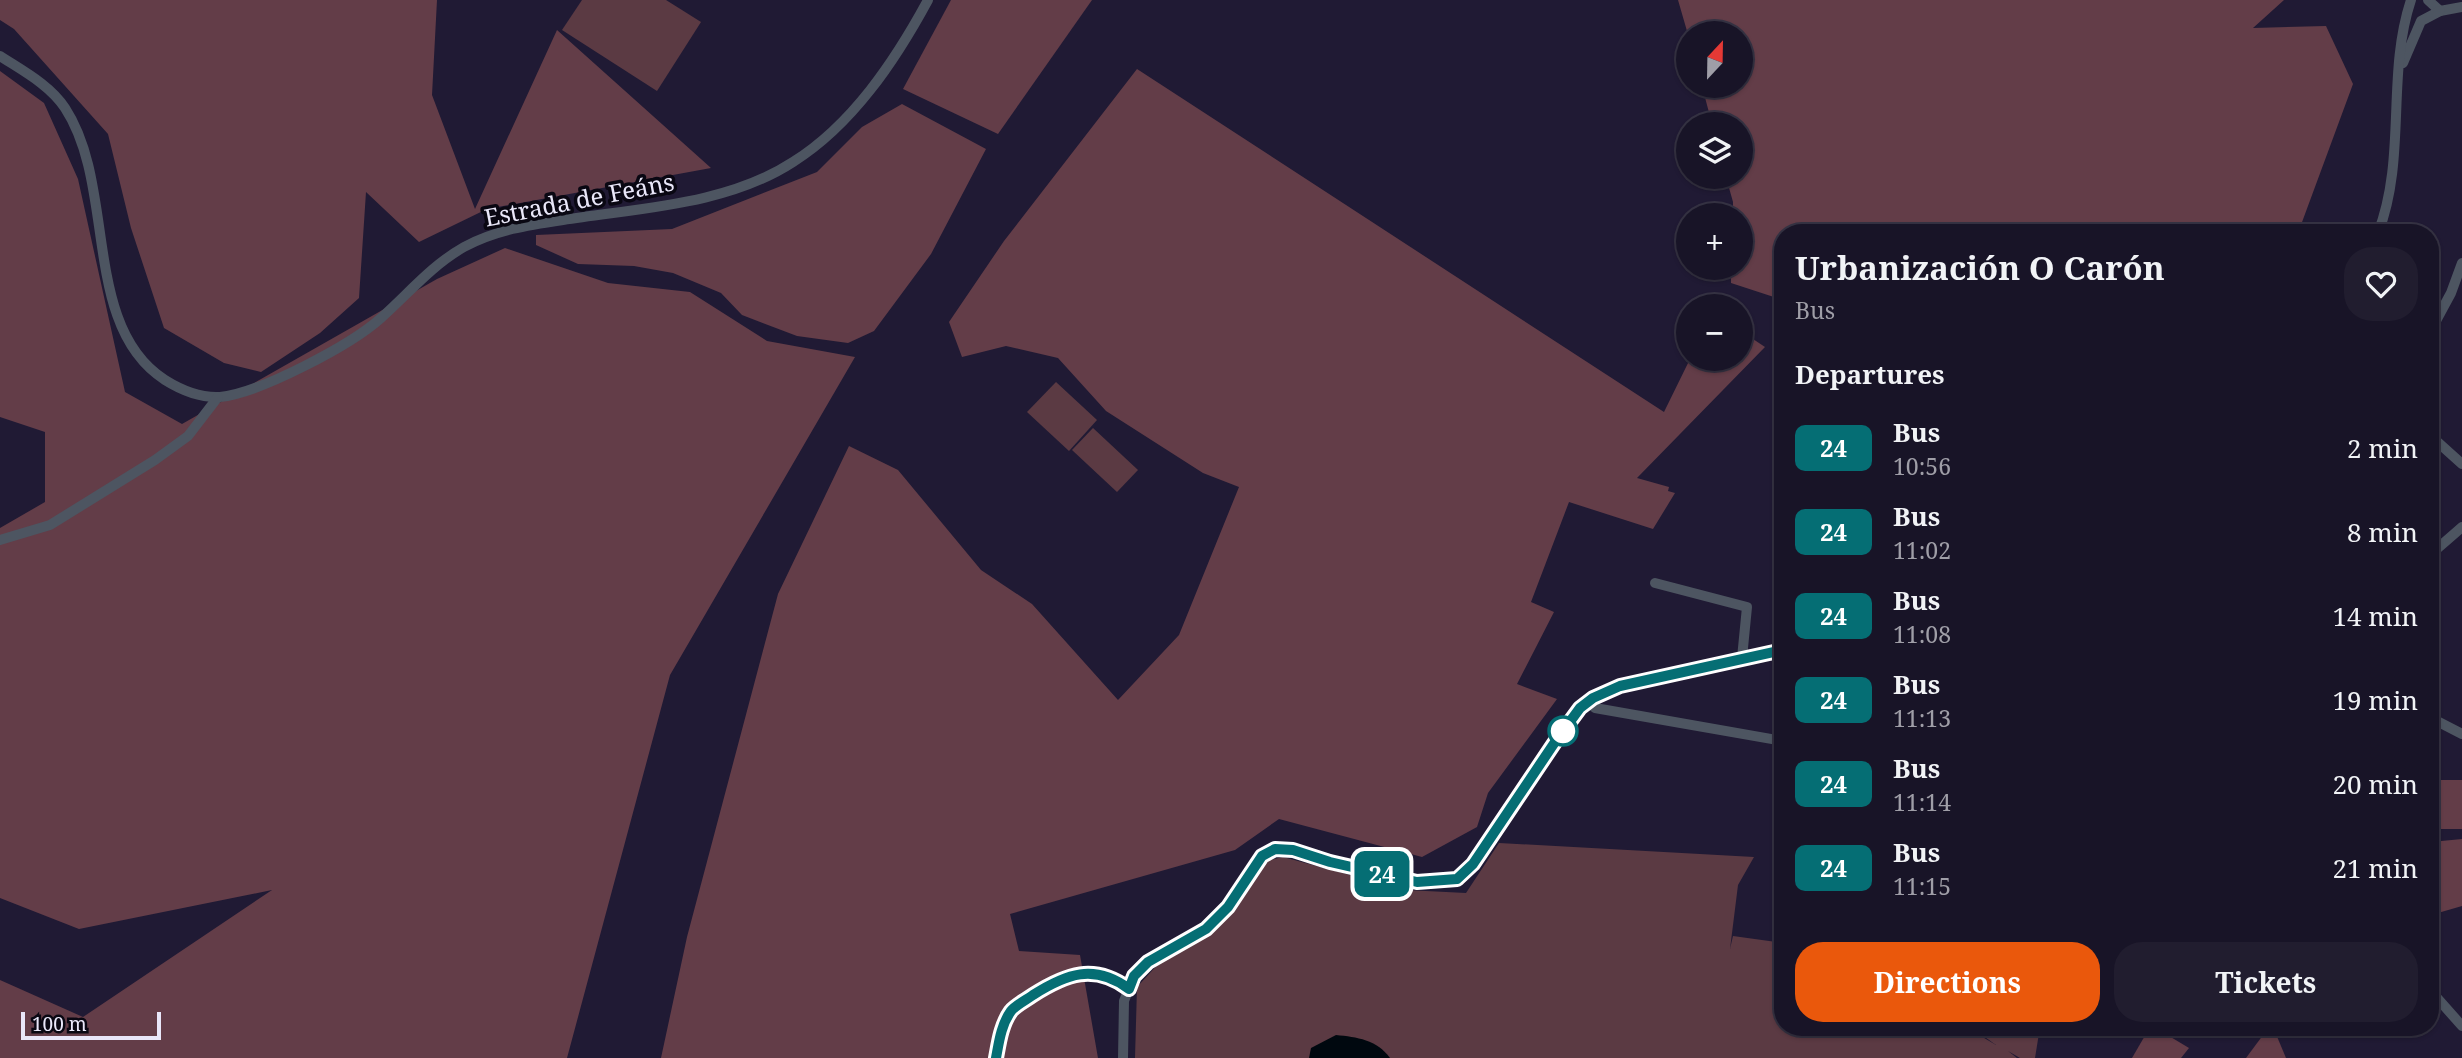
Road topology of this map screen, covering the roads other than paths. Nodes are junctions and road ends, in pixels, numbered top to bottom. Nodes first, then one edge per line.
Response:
1 (928, 0) edge
2 (2411, 0) edge
3 (2428, 0) edge
4 (2462, 7) edge
5 (2440, 10) junction
6 (0, 57) edge
7 (2399, 79) junction
8 (2381, 224) edge
9 (2462, 263) edge
10 (2439, 315) edge
11 (218, 397) junction
12 (2439, 444) edge
13 (2462, 464) edge
14 (2462, 527) edge
15 (0, 540) edge
16 (2439, 547) edge
17 (1655, 583) dead end
18 (1774, 652) edge
19 (1742, 659) junction
20 (1588, 702) junction
21 (2439, 722) edge
22 (2462, 734) edge
23 (1774, 739) edge
24 (1129, 989) junction
25 (2439, 1000) edge
26 (2462, 1026) edge
27 (996, 1058) edge
28 (1123, 1058) edge

1 - 11 street, Estrada de Feáns
2 - 7 street
3 - 5 street
4 - 5 street
5 - 7 street
6 - 11 street, Estrada de Feáns
7 - 8 street
9 - 10 street
11 - 15 street
12 - 13 street
14 - 16 street
17 - 19 street
18 - 19 street
19 - 20 street
20 - 23 street
20 - 24 street
21 - 22 street
24 - 27 street
24 - 28 street
25 - 26 street

